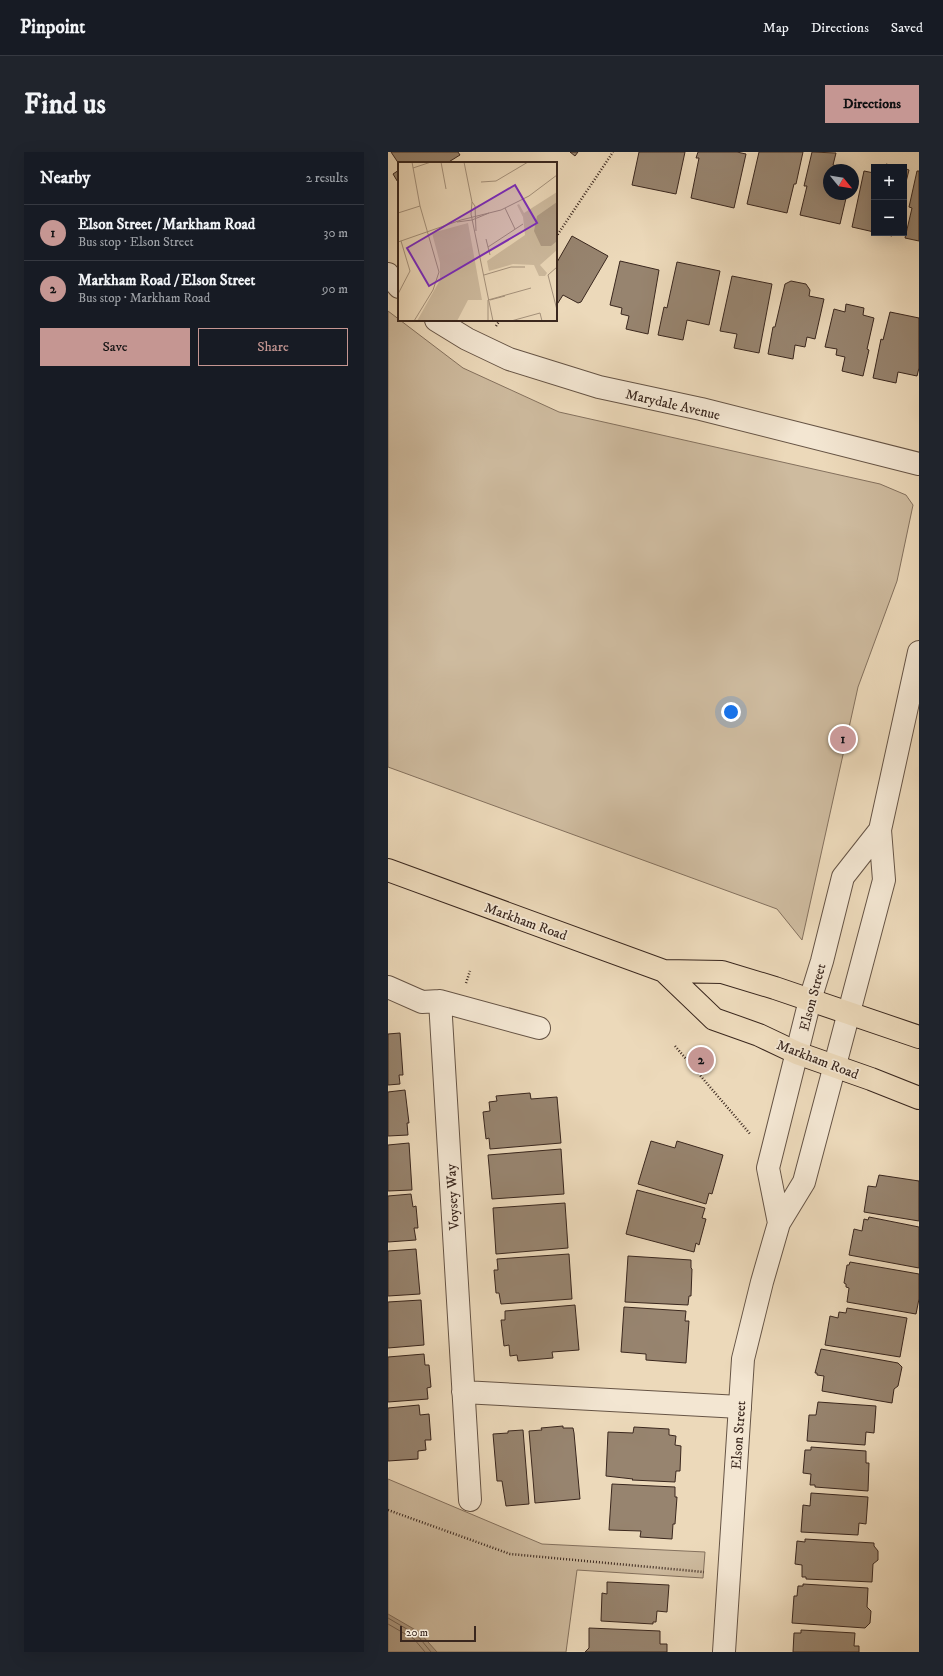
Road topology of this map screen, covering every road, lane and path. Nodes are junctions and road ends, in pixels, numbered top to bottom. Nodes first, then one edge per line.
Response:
1 (613, 152) edge
2 (557, 236) edge
3 (388, 274) edge
4 (398, 286) edge
5 (438, 321) edge
6 (919, 464) edge
7 (919, 652) edge
8 (880, 830) junction
9 (388, 870) edge
10 (664, 971) junction
11 (388, 987) edge
12 (810, 1000) junction
13 (440, 1001) junction
14 (848, 1012) junction
15 (540, 1028) dead end
16 (919, 1037) edge
17 (675, 1046) dead end
18 (797, 1052) junction
19 (834, 1066) junction
20 (919, 1098) edge
21 (753, 1137) dead end
22 (779, 1223) junction
23 (463, 1392) junction
24 (740, 1407) junction
25 (470, 1500) dead end
26 (388, 1510) edge
27 (729, 1574) junction
28 (724, 1652) edge

1 - 2 path
3 - 4 street
5 - 6 street, Marydale Avenue
7 - 8 street, Elson Street
8 - 12 street, Elson Street
8 - 14 street, Elson Street
9 - 10 main road, Markham Road
10 - 12 main road, Markham Road
10 - 18 main road, Markham Road
11 - 13 street
12 - 14 main road, Markham Road
12 - 18 street, Elson Street
13 - 15 street
13 - 23 street, Voysey Way
14 - 16 main road, Markham Road
14 - 19 street, Elson Street
17 - 21 path
18 - 19 main road, Markham Road
18 - 22 street, Elson Street
19 - 20 main road, Markham Road
19 - 22 street, Elson Street
22 - 24 street, Elson Street
23 - 24 street
23 - 25 street, Voysey Way
24 - 27 street, Elson Street
26 - 27 path
27 - 28 street, Elson Street

